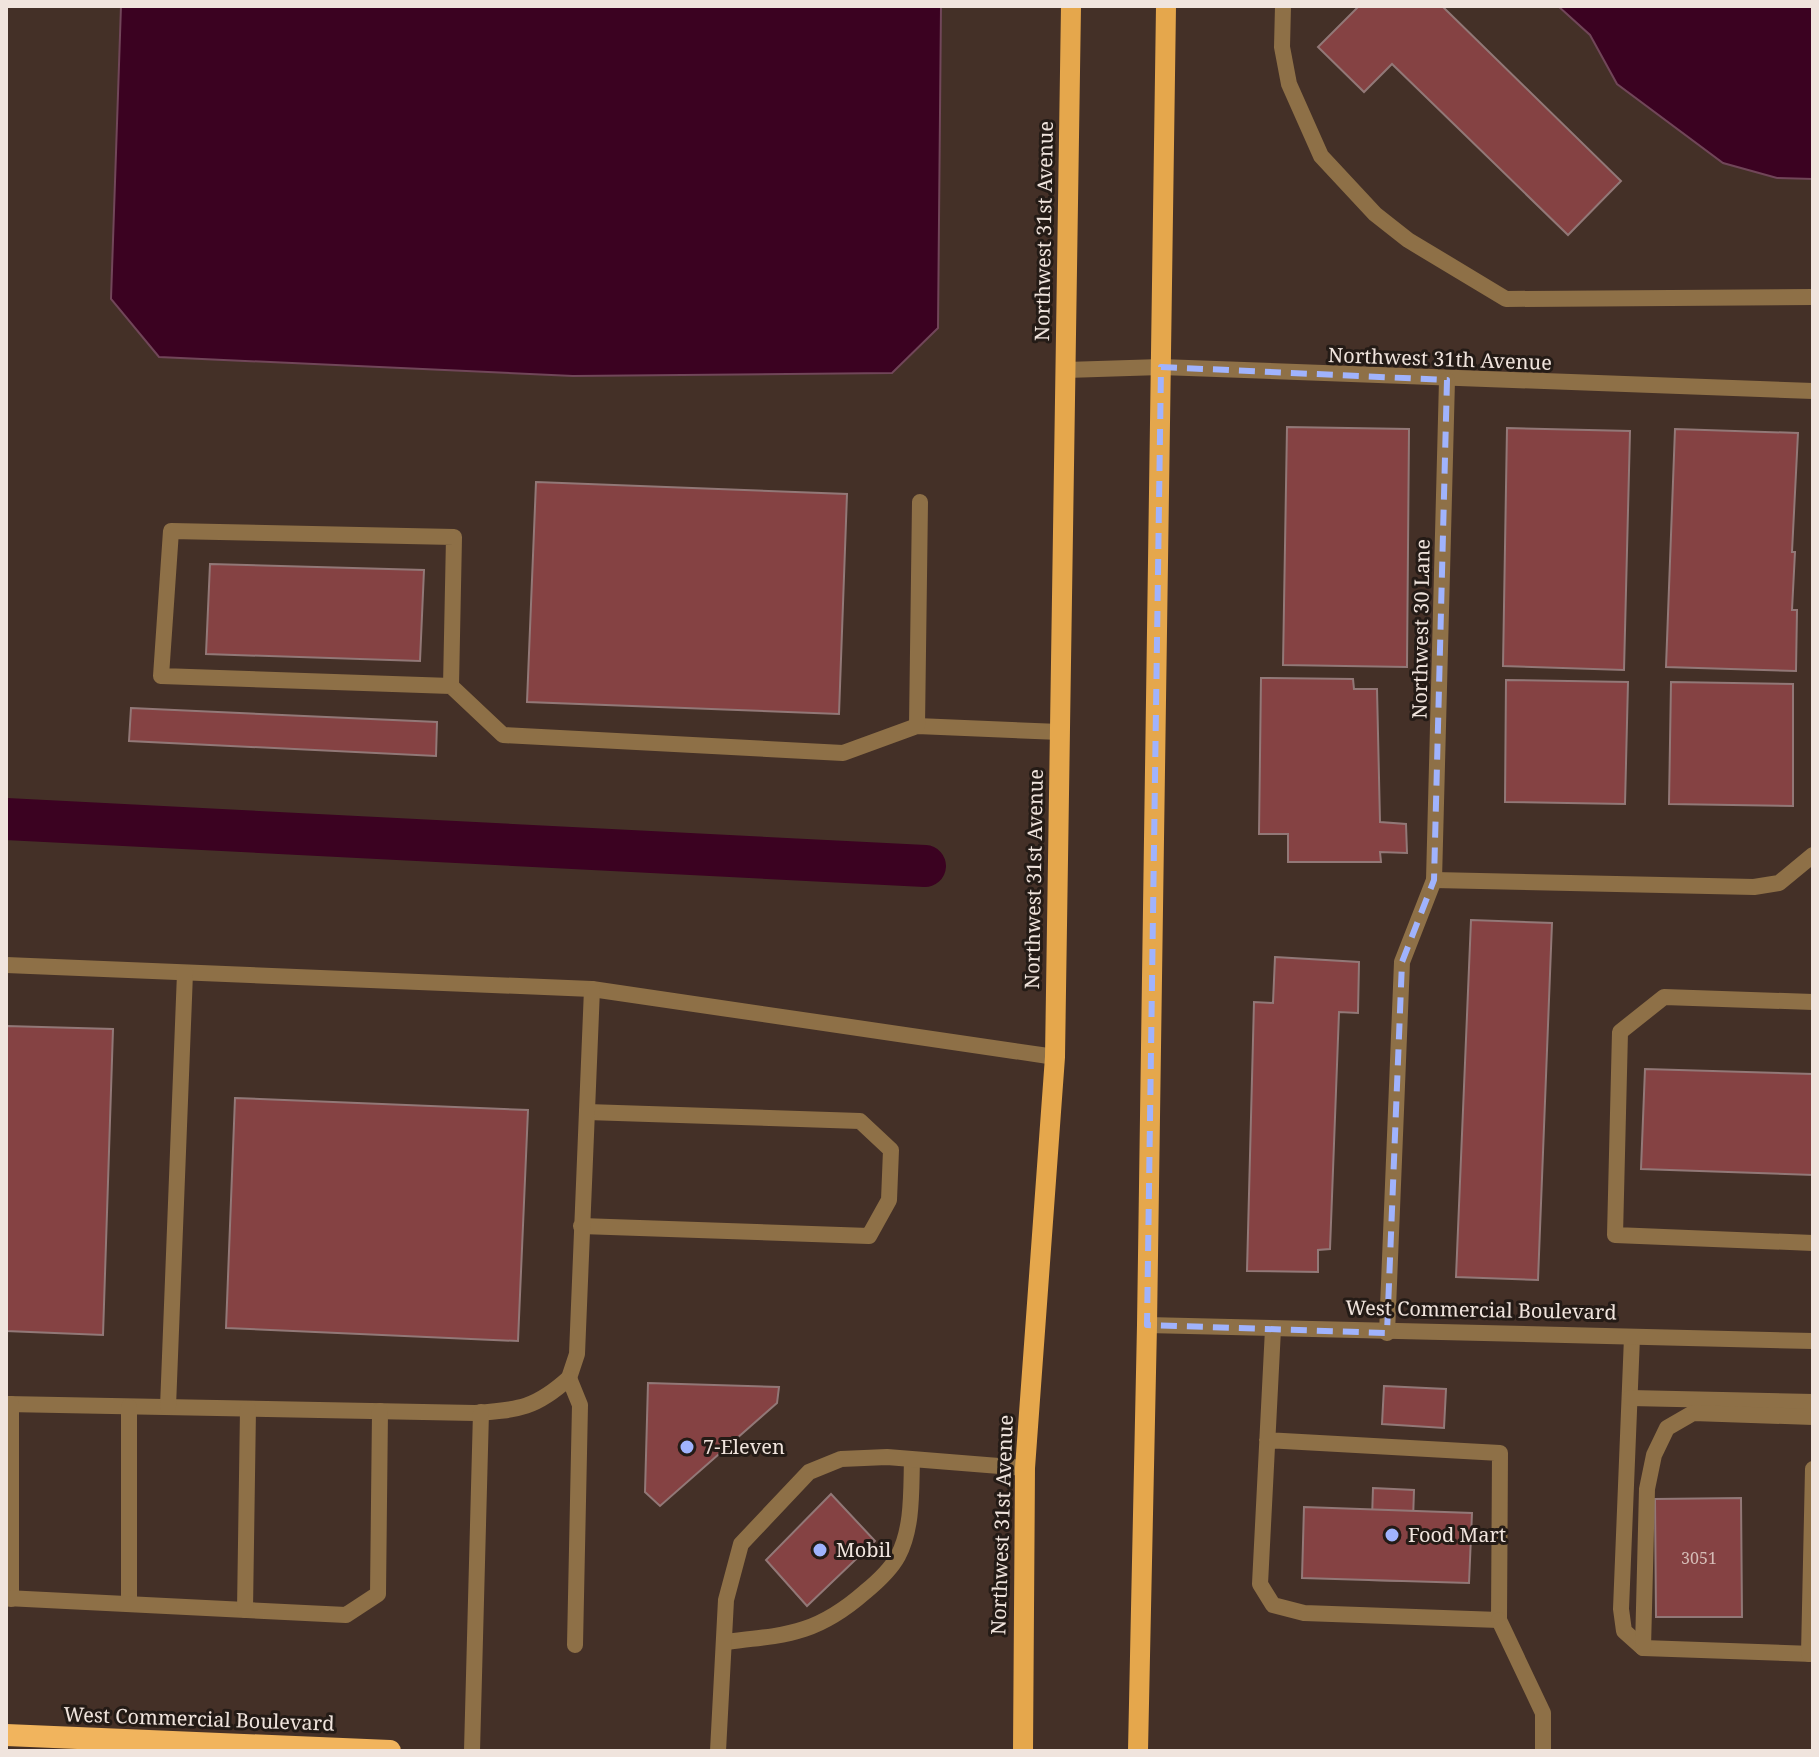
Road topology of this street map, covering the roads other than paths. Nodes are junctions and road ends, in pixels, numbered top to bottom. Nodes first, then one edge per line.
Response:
1 (1071, 6) edge
2 (1166, 6) edge
3 (1283, 6) edge
4 (1813, 297) edge
5 (1161, 367) junction
6 (1066, 370) junction
7 (1447, 380) junction
8 (1813, 391) edge
9 (920, 502) dead end
10 (451, 686) junction
11 (917, 726) junction
12 (1060, 732) junction
13 (1813, 855) edge
14 (1434, 880) junction
15 (6, 965) edge
16 (185, 973) junction
17 (592, 989) junction
18 (1813, 1002) edge
19 (1055, 1057) junction
20 (587, 1112) junction
21 (581, 1226) junction
22 (1813, 1243) edge
23 (1147, 1325) junction
24 (1273, 1329) junction
25 (1387, 1333) junction
26 (1632, 1337) junction
27 (1813, 1341) edge
28 (569, 1378) junction
29 (1630, 1398) junction
30 (1813, 1402) edge
31 (9, 1404) edge
32 (129, 1407) junction
33 (168, 1407) junction
34 (248, 1409) junction
35 (380, 1411) junction
36 (481, 1412) junction
37 (1813, 1417) edge
38 (1267, 1440) junction
39 (912, 1460) junction
40 (1025, 1468) junction
41 (1813, 1469) edge
42 (9, 1598) edge
43 (129, 1604) junction
44 (245, 1610) junction
45 (1499, 1620) junction
46 (724, 1642) junction
47 (575, 1645) dead end
48 (1643, 1648) junction
49 (1811, 1654) edge
50 (6, 1735) edge
51 (390, 1751) edge
52 (472, 1751) edge
53 (718, 1751) edge
54 (1023, 1751) edge
55 (1138, 1751) edge
56 (1543, 1751) edge

1 - 6 main road, Northwest 31st Avenue
2 - 5 main road
3 - 4 street
5 - 6 street, Northwest 31th Avenue
5 - 7 street, Northwest 31th Avenue
5 - 23 main road
6 - 12 main road, Northwest 31st Avenue
7 - 8 street, Northwest 31th Avenue
7 - 14 street, Northwest 30 Lane
9 - 11 street
10 - 10 street
10 - 11 street
11 - 12 street
12 - 19 main road, Northwest 31st Avenue
13 - 14 street
14 - 25 street, Northwest 30 Lane
15 - 16 street
16 - 17 street
16 - 33 street
17 - 19 street
17 - 20 street
18 - 22 street
19 - 40 main road, Northwest 31st Avenue
20 - 21 street
20 - 21 street
21 - 28 street
23 - 24 street, West Commercial Boulevard
23 - 55 main road
24 - 25 street, West Commercial Boulevard
24 - 38 street
25 - 26 street, West Commercial Boulevard
26 - 27 street, West Commercial Boulevard
26 - 29 street
28 - 36 street
28 - 47 street
29 - 30 street
29 - 48 street
31 - 32 street
31 - 42 street
32 - 33 street
32 - 43 street
33 - 34 street
34 - 35 street
34 - 44 street
35 - 36 street
35 - 44 street
36 - 52 street
37 - 48 street
38 - 45 street
38 - 45 street
39 - 40 street
39 - 46 street
39 - 46 street
40 - 54 main road, Northwest 31st Avenue
41 - 49 street
42 - 43 street
43 - 44 street
45 - 56 street
46 - 53 street
48 - 49 street
50 - 51 highway, West Commercial Boulevard

